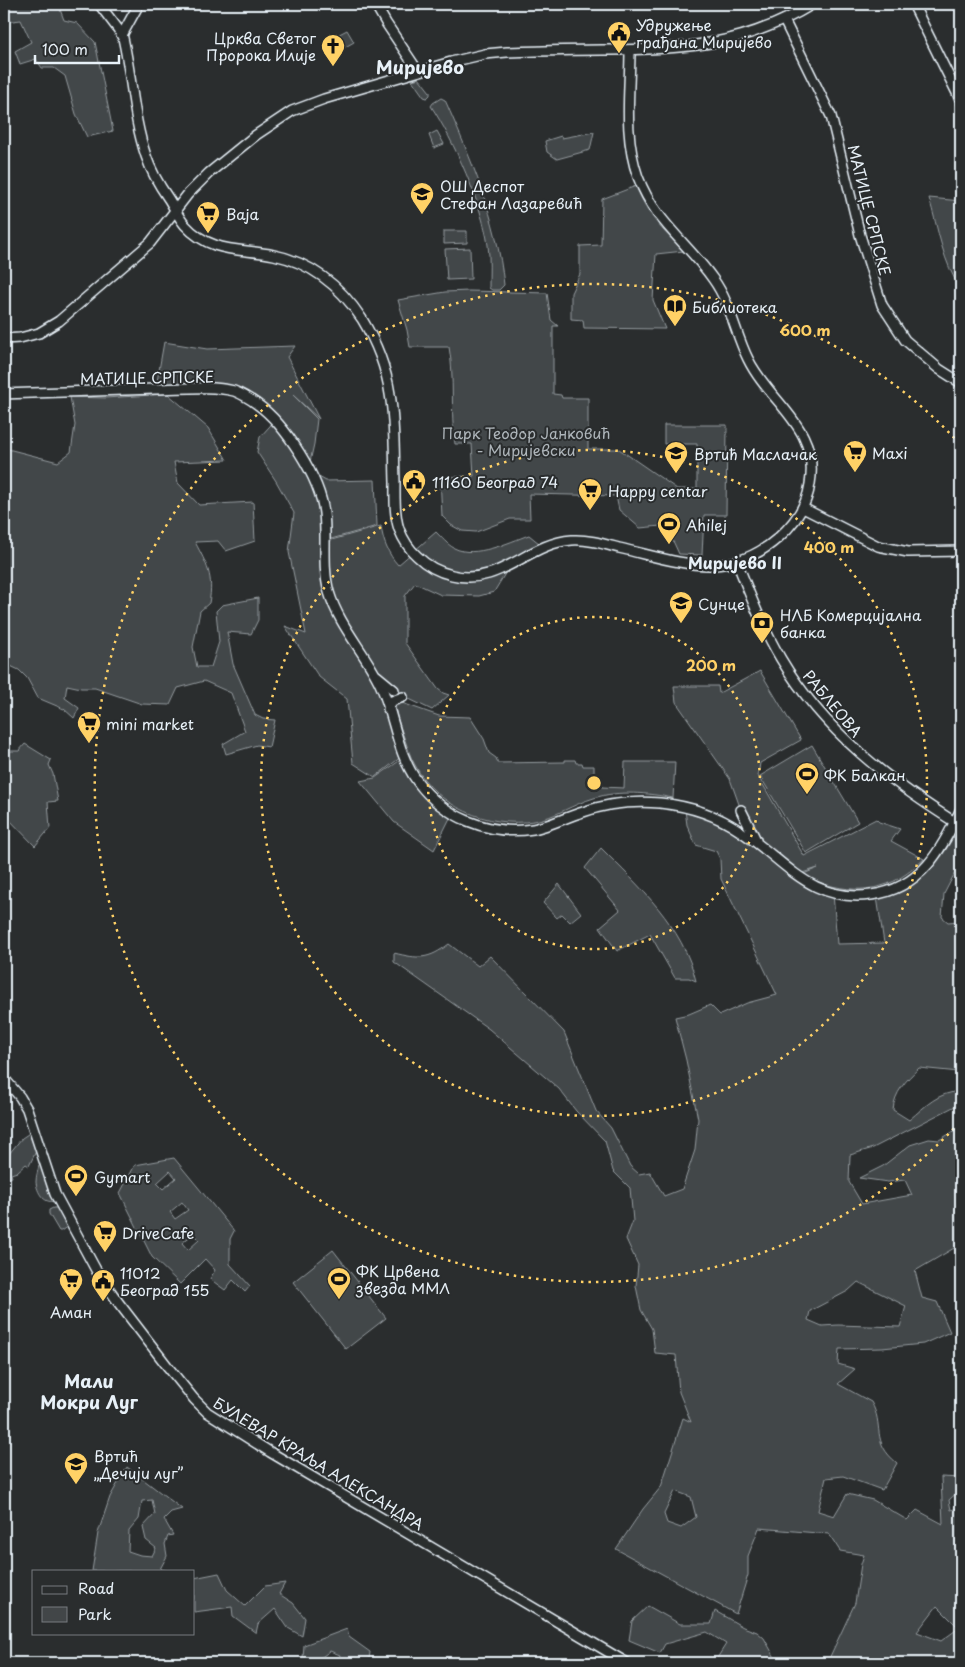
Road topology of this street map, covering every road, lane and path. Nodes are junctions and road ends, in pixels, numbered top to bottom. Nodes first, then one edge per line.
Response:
1 (99, 4) edge
2 (139, 4) edge
3 (375, 4) edge
4 (813, 4) edge
5 (913, 4) edge
6 (784, 20) junction
7 (122, 35) junction
8 (630, 50) junction
9 (418, 71) junction
10 (961, 101) edge
11 (176, 211) junction
12 (4, 339) edge
13 (961, 383) edge
14 (4, 394) edge
15 (804, 508) junction
16 (961, 551) edge
17 (737, 562) junction
18 (374, 673) junction
19 (394, 690) dead end
20 (403, 697) dead end
21 (388, 709) junction
22 (961, 808) edge
23 (742, 816) junction
24 (726, 823) junction
25 (958, 824) edge
26 (738, 829) junction
27 (961, 832) edge
28 (948, 837) junction
29 (759, 844) junction
30 (4, 1078) edge
31 (628, 1663) edge

1 - 7 main road
2 - 7 main road
3 - 9 main road
4 - 6 main road
5 - 10 main road
6 - 8 main road
6 - 13 main road, МАТИЦЕ СРПСКЕ
7 - 11 main road
8 - 9 main road
8 - 15 main road
9 - 11 main road
11 - 12 main road
11 - 17 main road
14 - 18 main road, МАТИЦЕ СРПСКЕ
15 - 16 main road
15 - 17 main road
17 - 25 main road, РАБЛЕОВА
18 - 19 main road
18 - 21 main road, МАТИЦЕ СРПСКЕ
20 - 21 main road
21 - 24 main road, МАТИЦЕ СРПСКЕ
22 - 25 main road, МАТИЦЕ СРПСКЕ
23 - 24 main road
23 - 26 main road
23 - 29 main road
24 - 26 main road, МАТИЦЕ СРПСКЕ
25 - 28 main road, МАТИЦЕ СРПСКЕ
26 - 29 main road, МАТИЦЕ СРПСКЕ
27 - 28 main road
28 - 29 main road, МАТИЦЕ СРПСКЕ
30 - 31 main road, БУЛЕВАР КРАЉА АЛЕКСАНДРА

